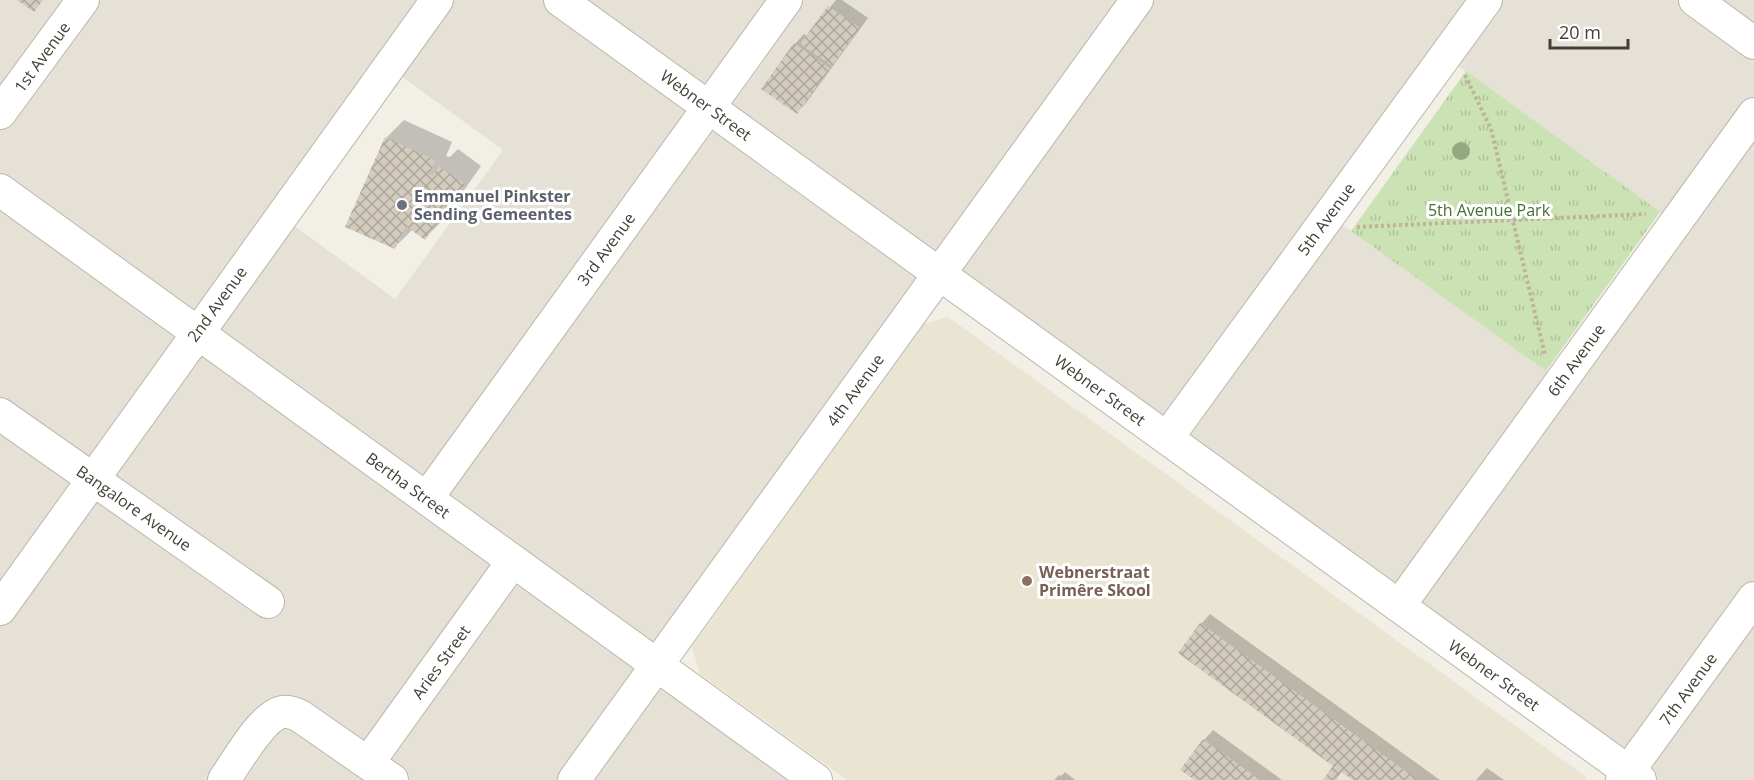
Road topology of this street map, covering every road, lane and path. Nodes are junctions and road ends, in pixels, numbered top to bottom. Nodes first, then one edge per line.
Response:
1 (83, 0) edge
2 (437, 0) edge
3 (560, 0) edge
4 (786, 0) edge
5 (1137, 0) edge
6 (1486, 0) edge
7 (1695, 0) edge
8 (1754, 43) edge
9 (1462, 69) dead end
10 (708, 107) junction
11 (0, 113) edge
12 (1754, 114) edge
13 (0, 190) edge
14 (1653, 214) dead end
15 (1512, 219) junction
16 (1349, 227) dead end
17 (939, 274) junction
18 (197, 332) junction
19 (1546, 356) dead end
20 (0, 414) edge
21 (1167, 438) junction
22 (93, 480) junction
23 (426, 498) junction
24 (513, 561) junction
25 (1754, 598) edge
26 (267, 602) dead end
27 (1399, 606) junction
28 (0, 609) edge
29 (658, 666) junction
30 (380, 772) edge
31 (802, 776) edge
32 (1630, 777) edge
33 (224, 780) edge
34 (574, 780) edge

1 - 11 street, 1st Avenue
2 - 18 street, 2nd Avenue
3 - 10 street, Webner Street
4 - 10 street, 3rd Avenue
5 - 17 street, 4th Avenue
6 - 21 street, 5th Avenue
7 - 8 street
9 - 15 path
10 - 17 street, Webner Street
10 - 23 street, 3rd Avenue
12 - 27 street, 6th Avenue
13 - 18 street, Bertha Street
14 - 15 path
15 - 16 path
15 - 19 path
17 - 21 street, Webner Street
17 - 29 street, 4th Avenue
18 - 22 street, 2nd Avenue
18 - 23 street, Bertha Street
20 - 22 street, Bangalore Avenue
21 - 27 street, Webner Street
22 - 26 street, Bangalore Avenue
22 - 28 street, 2nd Avenue
23 - 24 street, Bertha Street
24 - 29 street, Bertha Street
24 - 30 street, Aries Street
25 - 32 street, 7th Avenue
27 - 32 street, Webner Street
29 - 31 street, Bertha Street
29 - 34 street, 4th Avenue
30 - 33 street

